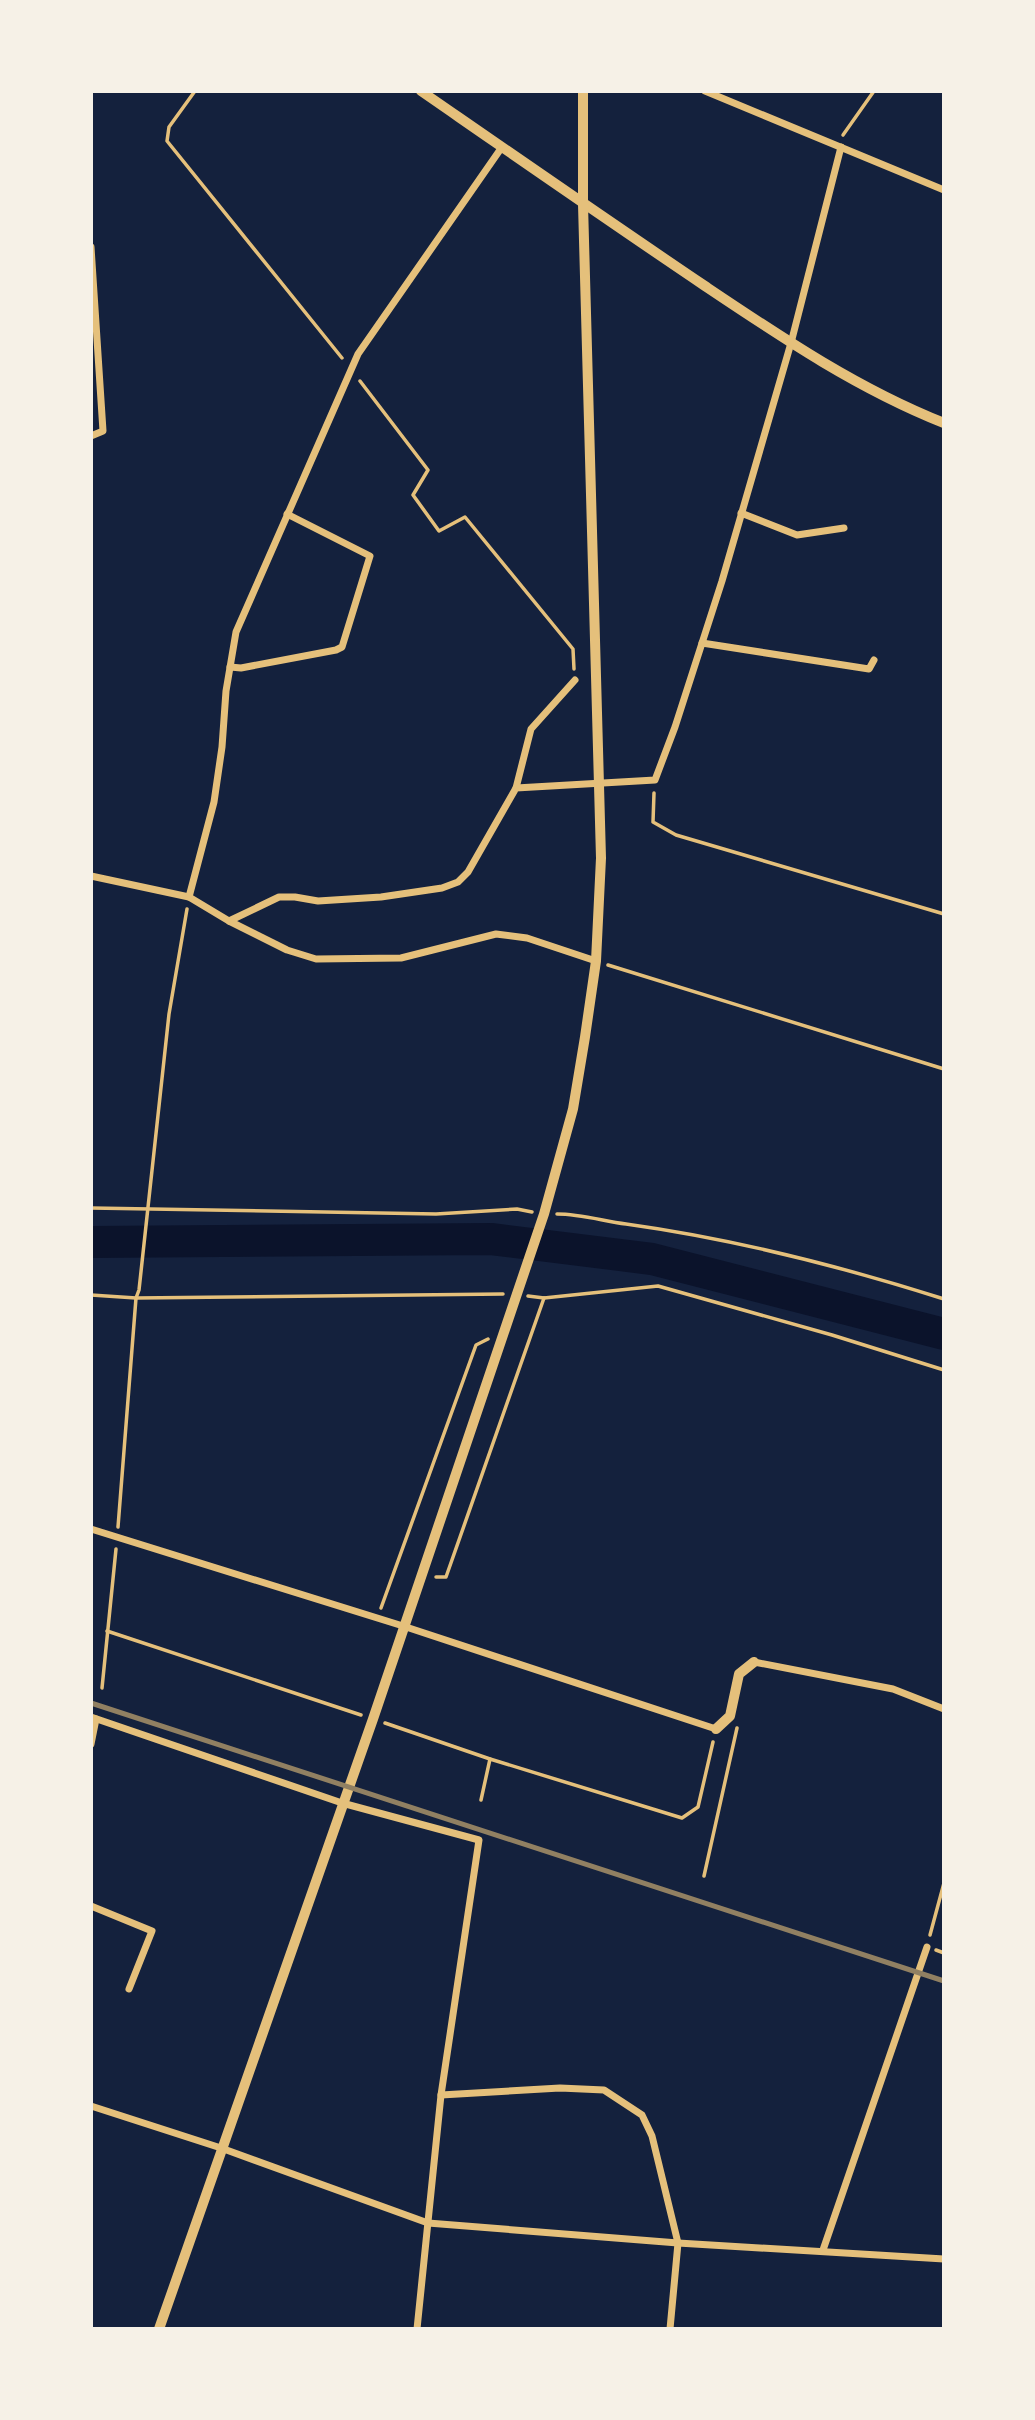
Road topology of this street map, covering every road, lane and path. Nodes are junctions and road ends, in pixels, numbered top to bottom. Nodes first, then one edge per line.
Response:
1 (195, 91) edge
2 (421, 91) edge
3 (583, 91) edge
4 (705, 91) edge
5 (874, 91) edge
6 (502, 147) junction
7 (841, 147) junction
8 (944, 190) edge
9 (583, 204) junction
10 (91, 247) edge
11 (791, 343) junction
12 (352, 370) junction
13 (944, 423) edge
14 (91, 436) edge
15 (741, 513) junction
16 (287, 514) junction
17 (844, 528) dead end
18 (702, 643) junction
19 (874, 660) dead end
20 (230, 667) junction
21 (575, 680) joint
22 (655, 780) junction
23 (600, 784) junction
24 (516, 788) junction
25 (91, 876) edge
26 (189, 897) junction
27 (944, 914) edge
28 (229, 921) junction
29 (596, 961) junction
30 (944, 1069) edge
31 (91, 1208) edge
32 (149, 1209) junction
33 (544, 1214) junction
34 (516, 1294) junction
35 (91, 1295) edge
36 (135, 1298) junction
37 (544, 1298) junction
38 (944, 1299) edge
39 (505, 1329) junction
40 (944, 1370) edge
41 (91, 1529) edge
42 (117, 1538) junction
43 (420, 1578) junction
44 (377, 1619) junction
45 (403, 1626) junction
46 (107, 1631) junction
47 (754, 1662) joint
48 (102, 1688) dead end
49 (944, 1709) edge
50 (730, 1716) junction
51 (94, 1718) edge
52 (373, 1719) junction
53 (716, 1730) junction
54 (91, 1744) edge
55 (490, 1759) junction
56 (481, 1800) dead end
57 (342, 1803) junction
58 (704, 1876) dead end
59 (944, 1883) edge
60 (91, 1906) edge
61 (927, 1947) joint
62 (129, 1989) dead end
63 (440, 2095) junction
64 (91, 2106) edge
65 (221, 2148) junction
66 (428, 2223) junction
67 (678, 2244) junction
68 (823, 2250) junction
69 (944, 2259) edge
70 (159, 2329) edge
71 (417, 2329) edge
72 (670, 2329) edge

1 - 12 path
2 - 6 street
3 - 9 street
4 - 7 street
5 - 7 path
6 - 9 street
6 - 12 street
7 - 8 street
7 - 11 street
9 - 11 street
9 - 23 street
10 - 14 street
11 - 13 street
11 - 15 street
12 - 16 street
12 - 21 path
15 - 17 street
15 - 18 street
16 - 20 street
16 - 20 street
18 - 19 street
18 - 22 street
20 - 26 street
21 - 24 street
22 - 23 street
22 - 27 path
23 - 24 street
23 - 29 street
24 - 28 street
25 - 26 street
26 - 28 street
26 - 32 path
28 - 29 street
29 - 30 path
29 - 33 street
31 - 32 path
32 - 33 path
32 - 36 path
33 - 34 street
33 - 38 path
34 - 36 path
34 - 37 path
34 - 39 street
35 - 36 path
36 - 42 path
37 - 40 path
37 - 43 path
39 - 43 street
39 - 44 path
41 - 42 street
42 - 44 street
42 - 46 path
43 - 45 street
44 - 45 street
45 - 52 street
45 - 53 street
46 - 48 path
46 - 52 path
47 - 49 street
47 - 50 street
50 - 53 street
50 - 58 path
51 - 54 street
51 - 57 street
52 - 55 path
52 - 57 street
53 - 55 path
55 - 56 path
57 - 63 street
57 - 65 street
59 - 61 path
60 - 62 street
61 - 68 street
63 - 66 street
63 - 67 street
64 - 65 street
65 - 66 street
65 - 70 street
66 - 67 street
66 - 71 street
67 - 68 street
67 - 72 street
68 - 69 street

